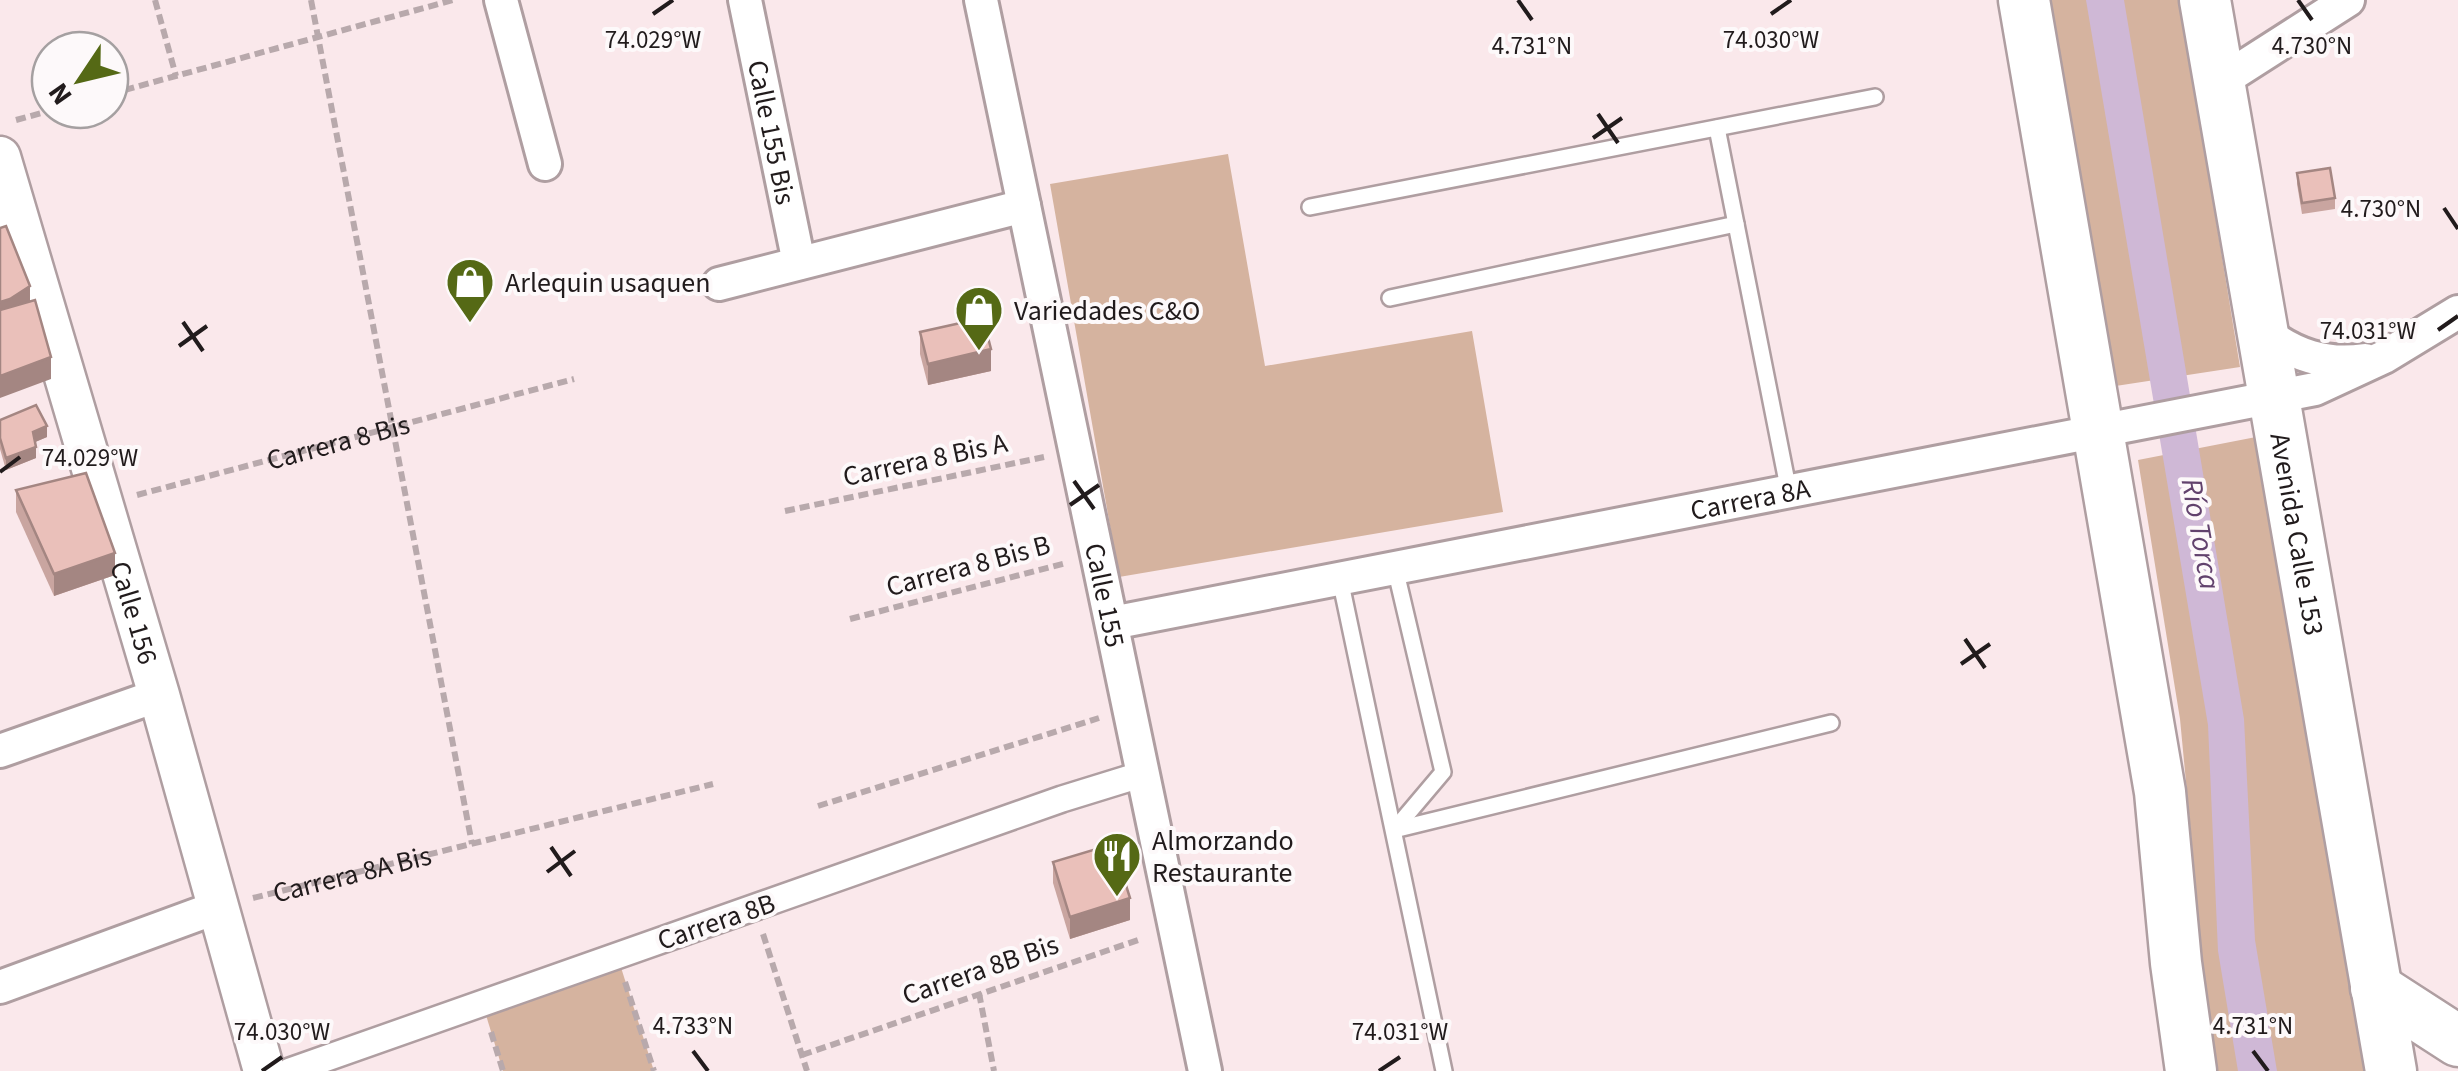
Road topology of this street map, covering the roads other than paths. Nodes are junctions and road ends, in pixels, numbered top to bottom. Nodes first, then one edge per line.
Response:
1 (501, 0) edge
2 (745, 0) edge
3 (981, 0) edge
4 (2024, 0) edge
5 (2205, 0) edge
6 (2348, 0) edge
7 (2220, 82) junction
8 (1874, 97) dead end
9 (1717, 128) junction
10 (0, 157) edge
11 (545, 164) dead end
12 (1024, 206) junction
13 (1310, 208) dead end
14 (1736, 224) junction
15 (798, 263) junction
16 (719, 284) dead end
17 (1390, 298) dead end
18 (2458, 312) edge
19 (2263, 331) junction
20 (2384, 357) junction
21 (2274, 398) junction
22 (2117, 428) junction
23 (1789, 492) junction
24 (1395, 568) junction
25 (1340, 579) junction
26 (1112, 623) junction
27 (158, 695) junction
28 (1830, 723) dead end
29 (0, 751) edge
30 (1143, 774) junction
31 (1394, 830) junction
32 (218, 907) junction
33 (0, 987) edge
34 (2376, 988) junction
35 (2458, 1041) edge
36 (264, 1071) edge
37 (290, 1071) edge
38 (1205, 1071) edge
39 (1444, 1071) edge
40 (2190, 1071) edge
41 (2391, 1071) edge

1 - 11 street
2 - 15 street, Calle 155 Bis
3 - 12 street, Calle 155
4 - 22 main road
5 - 7 main road, Avenida Calle 153
6 - 7 street
7 - 19 main road, Avenida Calle 153
8 - 9 lane
9 - 13 lane
9 - 14 lane
10 - 27 street, Calle 156
12 - 15 street
12 - 26 street, Calle 155
14 - 17 lane
14 - 23 lane
15 - 16 street
18 - 20 street, Carrera 8A
19 - 20 street, Carrera 8A
19 - 21 main road, Avenida Calle 153
20 - 21 street, Carrera 8A
21 - 22 street, Carrera 8A
21 - 34 main road, Avenida Calle 153
22 - 23 street, Carrera 8A
22 - 40 main road
23 - 24 street, Carrera 8A
24 - 25 street, Carrera 8A
24 - 31 lane
25 - 26 street, Carrera 8A
25 - 31 lane
26 - 30 street, Calle 155
27 - 29 street
27 - 32 street, Calle 156
28 - 31 lane
30 - 37 street, Carrera 8B
30 - 38 street, Calle 155
31 - 39 lane
32 - 33 street
32 - 36 street, Calle 156
34 - 35 main road
34 - 41 main road, Avenida Calle 153

